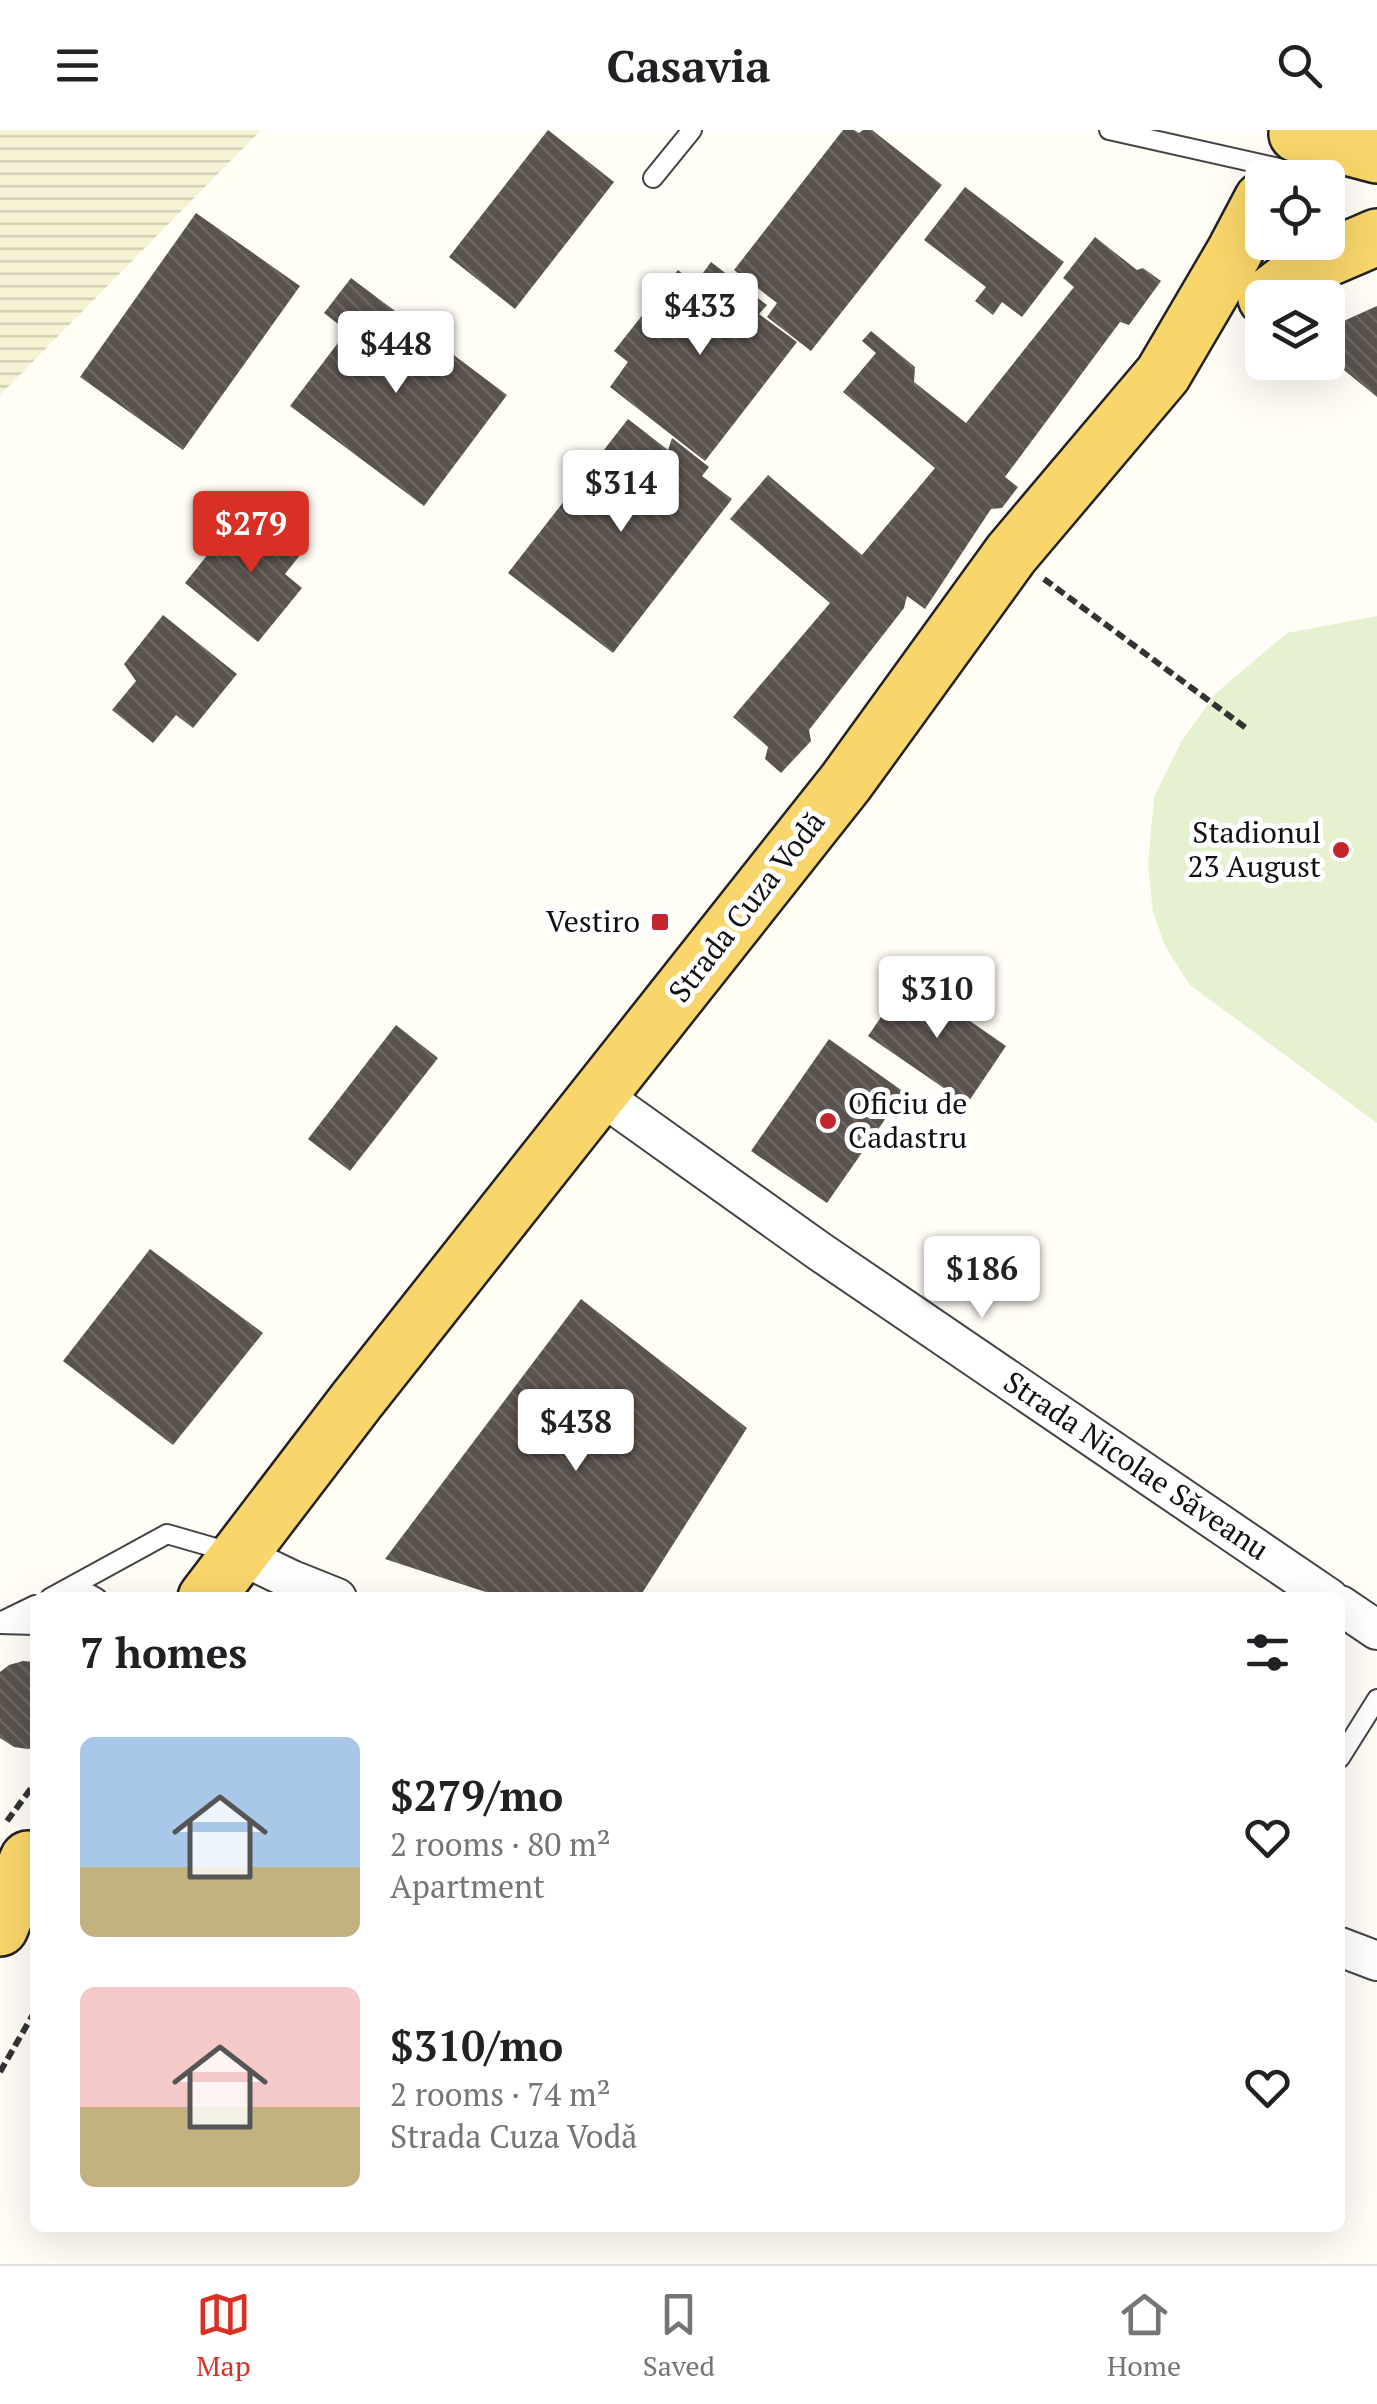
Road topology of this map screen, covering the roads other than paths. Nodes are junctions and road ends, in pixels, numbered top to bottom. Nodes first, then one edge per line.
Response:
1 (692, 130) edge
2 (1110, 130) edge
3 (1377, 155) edge
4 (1271, 160) edge
5 (1309, 160) edge
6 (653, 178) dead end
7 (1245, 232) edge
8 (1377, 237) edge
9 (1290, 280) edge
10 (1245, 313) edge
11 (1163, 374) junction
12 (599, 1094) junction
13 (238, 1554) junction
14 (61, 1592) edge
15 (210, 1592) edge
16 (322, 1592) edge
17 (1320, 1592) edge
18 (30, 1608) edge
19 (1345, 1608) edge
20 (0, 1623) edge
21 (30, 1625) edge
22 (1377, 1630) edge
23 (1377, 1699) edge
24 (1345, 1750) edge
25 (20, 1861) edge
26 (0, 1928) edge
27 (1345, 1950) edge
28 (1377, 1961) edge

1 - 6 lane
2 - 4 lane
3 - 5 main road
7 - 11 main road, Strada Cuza Vodă
8 - 9 main road
10 - 11 main road
11 - 12 main road, Strada Cuza Vodă
12 - 13 main road, Strada Cuza Vodă
12 - 17 street, Strada Nicolae Săveanu
13 - 14 lane
13 - 15 main road, Strada Cuza Vodă
13 - 16 street
18 - 20 lane
19 - 22 street
20 - 21 lane
23 - 24 lane
25 - 26 main road
27 - 28 street

